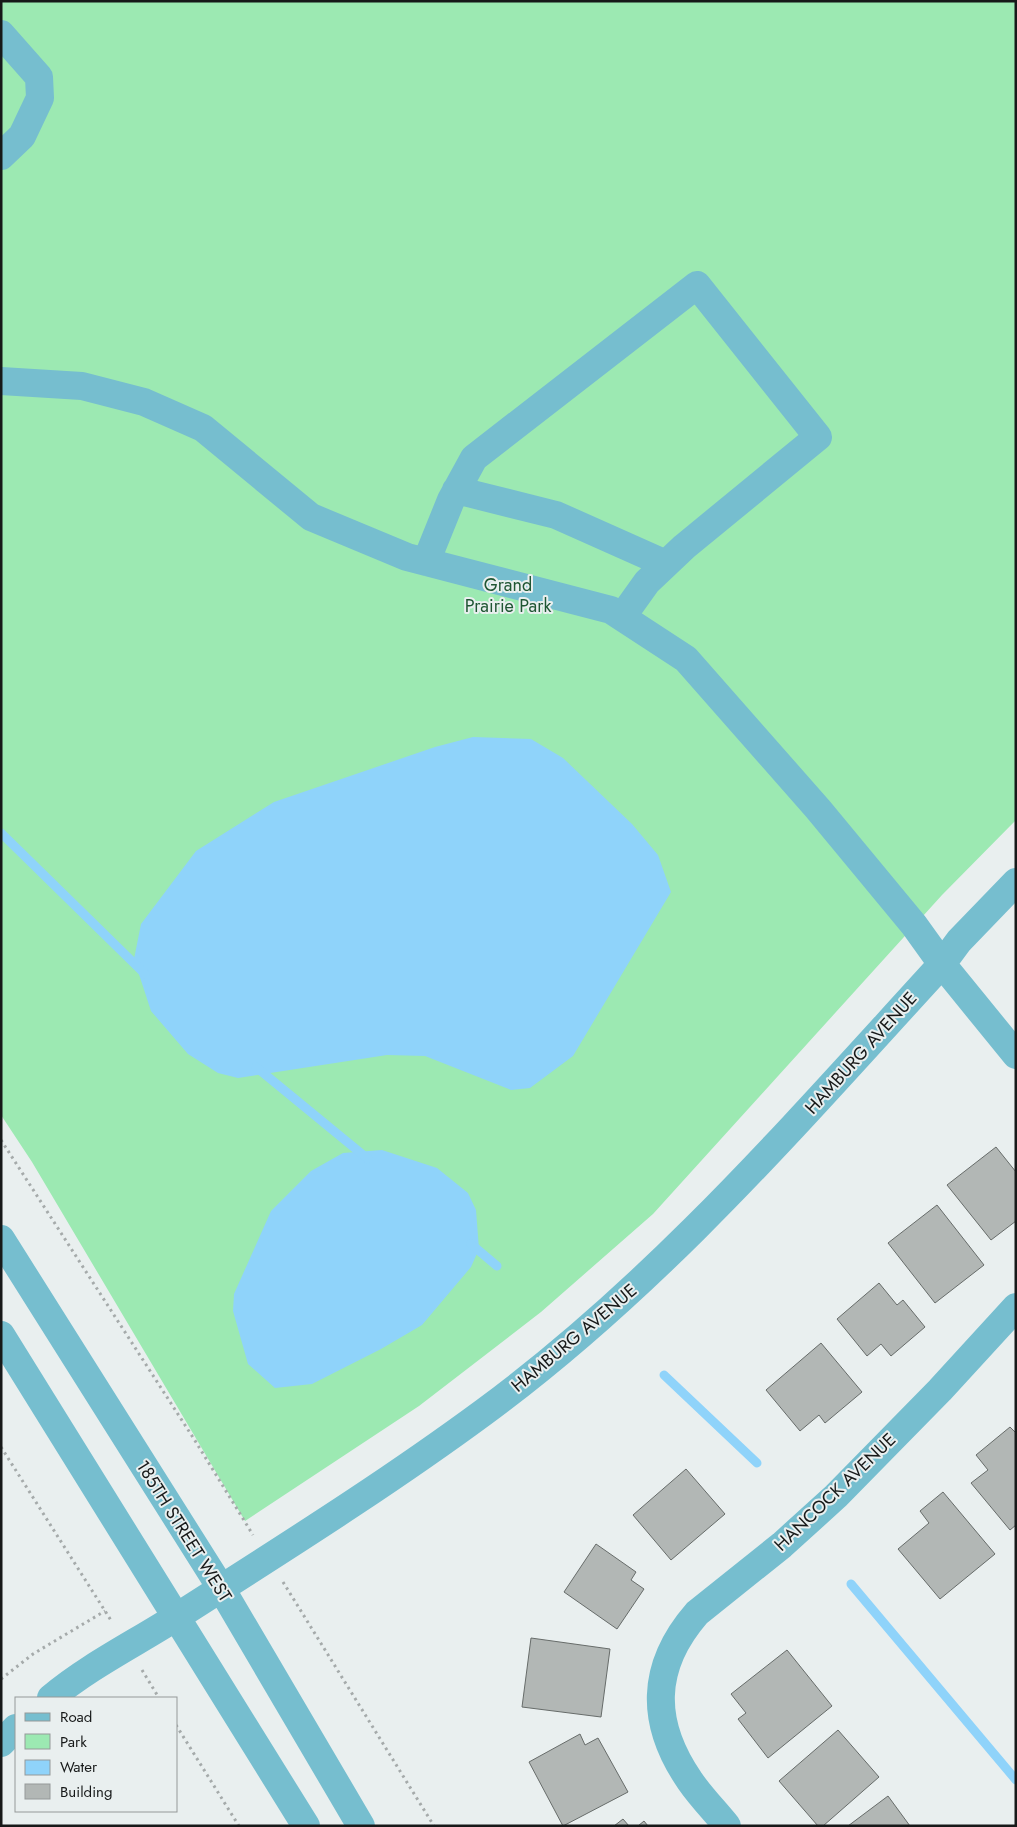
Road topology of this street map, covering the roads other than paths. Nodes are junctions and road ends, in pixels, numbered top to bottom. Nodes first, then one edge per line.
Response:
1 (1, 34) edge
2 (1, 156) edge
3 (1, 380) edge
4 (456, 490) junction
5 (426, 562) junction
6 (666, 564) junction
7 (622, 617) junction
8 (1016, 882) edge
9 (942, 964) junction
10 (1016, 1054) edge
11 (1, 1239) edge
12 (1016, 1307) edge
13 (1, 1335) edge
14 (221, 1588) junction
15 (177, 1617) junction
16 (52, 1697) edge
17 (15, 1729) edge
18 (1, 1743) edge
19 (306, 1826) edge
20 (361, 1826) edge
21 (727, 1826) edge

1 - 2 street
3 - 5 street
4 - 5 street
4 - 6 street
4 - 6 street
5 - 7 street
6 - 7 street
7 - 9 street
8 - 9 street, HAMBURG AVENUE
9 - 10 street
9 - 14 street, HAMBURG AVENUE
11 - 14 street, 185TH STREET WEST
12 - 21 street, HANCOCK AVENUE
13 - 15 street
14 - 15 street, HAMBURG AVENUE
14 - 20 street, 185TH STREET WEST
15 - 16 street, HAMBURG AVENUE
15 - 19 street
17 - 18 street

